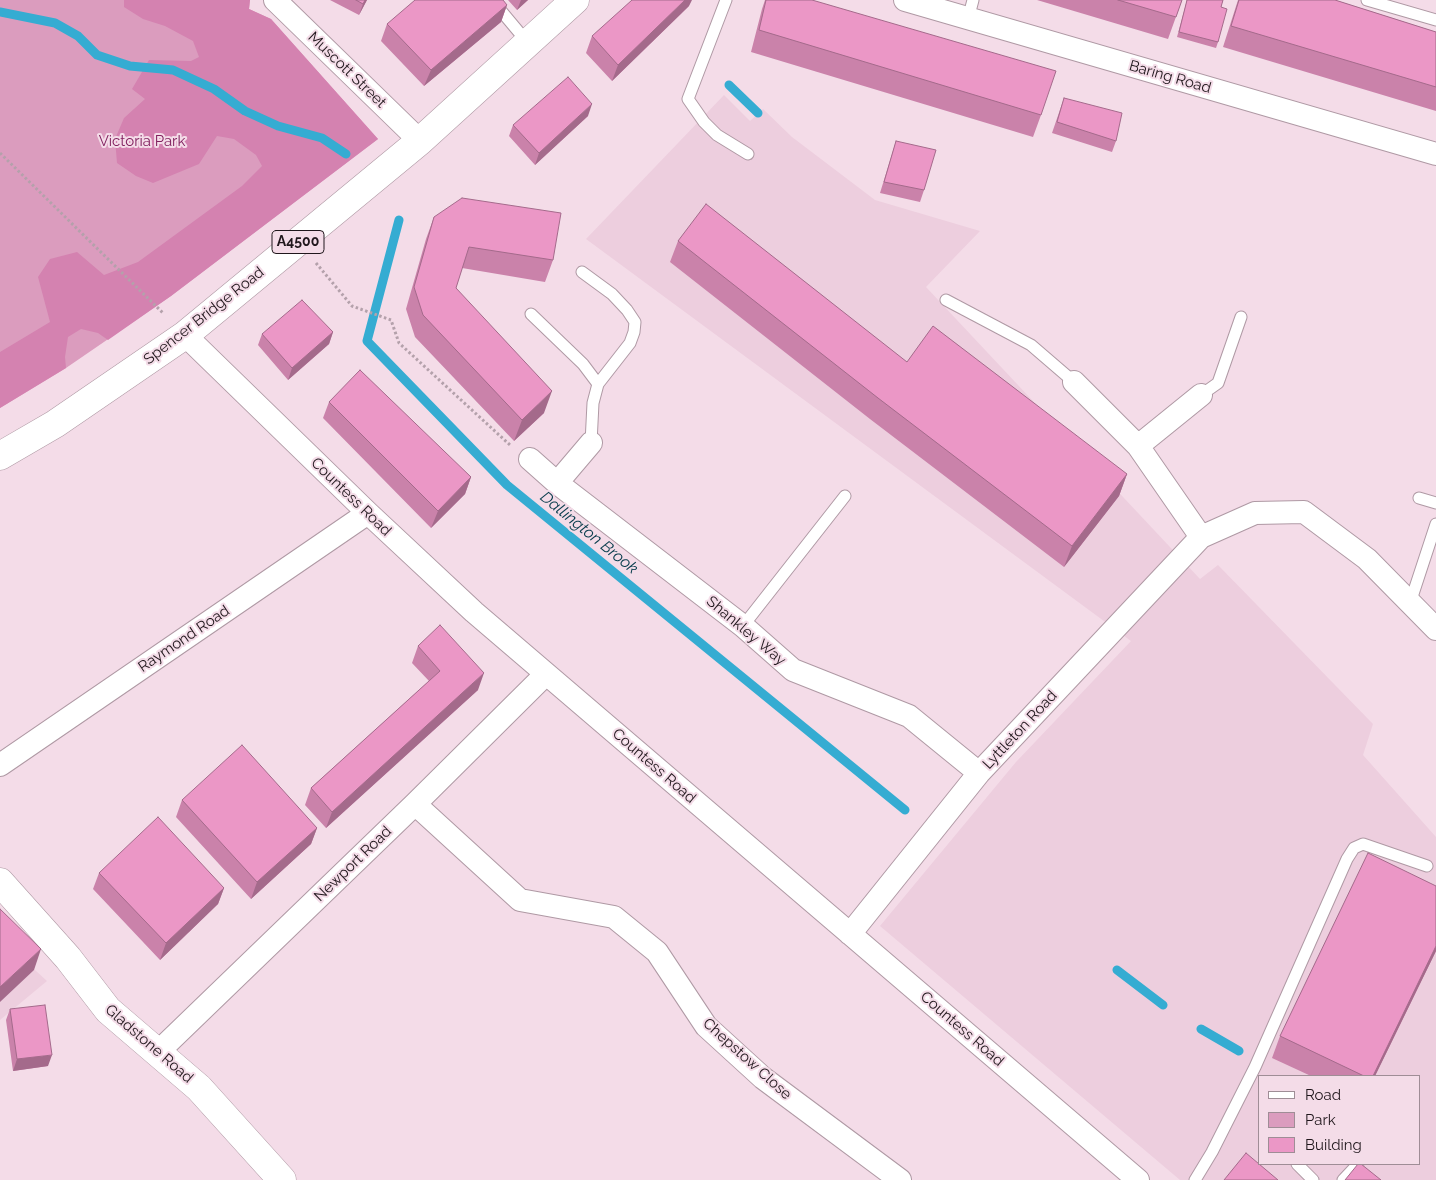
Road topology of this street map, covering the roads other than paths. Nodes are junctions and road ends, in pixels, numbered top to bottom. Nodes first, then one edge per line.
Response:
1 (275, 0) edge
2 (492, 0) edge
3 (575, 0) edge
4 (726, 0) edge
5 (905, 0) edge
6 (1368, 0) edge
7 (970, 10) edge
8 (1436, 20) edge
9 (528, 43) junction
10 (420, 141) junction
11 (748, 154) dead end
12 (1436, 154) edge
13 (582, 272) dead end
14 (946, 300) dead end
15 (531, 314) dead end
16 (1241, 317) dead end
17 (185, 335) junction
18 (1074, 382) joint
19 (598, 384) junction
20 (1201, 395) joint
21 (591, 443) joint
22 (1138, 446) junction
23 (0, 456) edge
24 (530, 459) road end
25 (557, 483) junction
26 (845, 496) dead end
27 (1419, 498) dead end
28 (1436, 503) edge
29 (368, 513) junction
30 (1436, 524) edge
31 (1201, 537) junction
32 (1410, 603) junction
33 (743, 626) junction
34 (1436, 629) edge
35 (546, 674) junction
36 (0, 765) edge
37 (979, 773) junction
38 (415, 804) junction
39 (1427, 866) dead end
40 (0, 882) edge
41 (850, 934) junction
42 (157, 1053) junction
43 (1298, 1165) edge
44 (1357, 1165) edge
45 (282, 1180) edge
46 (900, 1180) edge
47 (1138, 1180) edge
48 (1194, 1180) edge
49 (1314, 1180) edge
50 (1343, 1180) edge

1 - 10 street, Muscott Street
2 - 9 lane
3 - 9 main road, Spencer Bridge Road / A4500
4 - 11 lane
5 - 7 street, Baring Road
6 - 8 lane
7 - 12 street, Baring Road
9 - 10 main road, Spencer Bridge Road / A4500
10 - 17 main road, Spencer Bridge Road / A4500
13 - 19 lane
14 - 18 lane
15 - 19 lane
16 - 20 lane
17 - 23 main road, Spencer Bridge Road / A4500
17 - 29 street, Countess Road
18 - 22 street
19 - 21 lane
20 - 22 street
21 - 25 street
22 - 31 street
24 - 25 street, Shankley Way
25 - 33 street, Shankley Way
26 - 33 lane
27 - 28 lane
29 - 35 street, Countess Road
29 - 36 street, Raymond Road
30 - 32 lane
31 - 32 street, Lyttleton Road
31 - 37 street, Lyttleton Road
32 - 34 street, Lyttleton Road
33 - 37 street, Shankley Way
35 - 38 street, Newport Road
35 - 41 street, Countess Road
37 - 41 street, Lyttleton Road
38 - 42 street, Newport Road
38 - 46 street, Chepstow Close
39 - 48 lane
40 - 42 main road, Gladstone Road
41 - 47 street, Countess Road
42 - 45 main road, Gladstone Road
43 - 49 lane
44 - 50 lane

